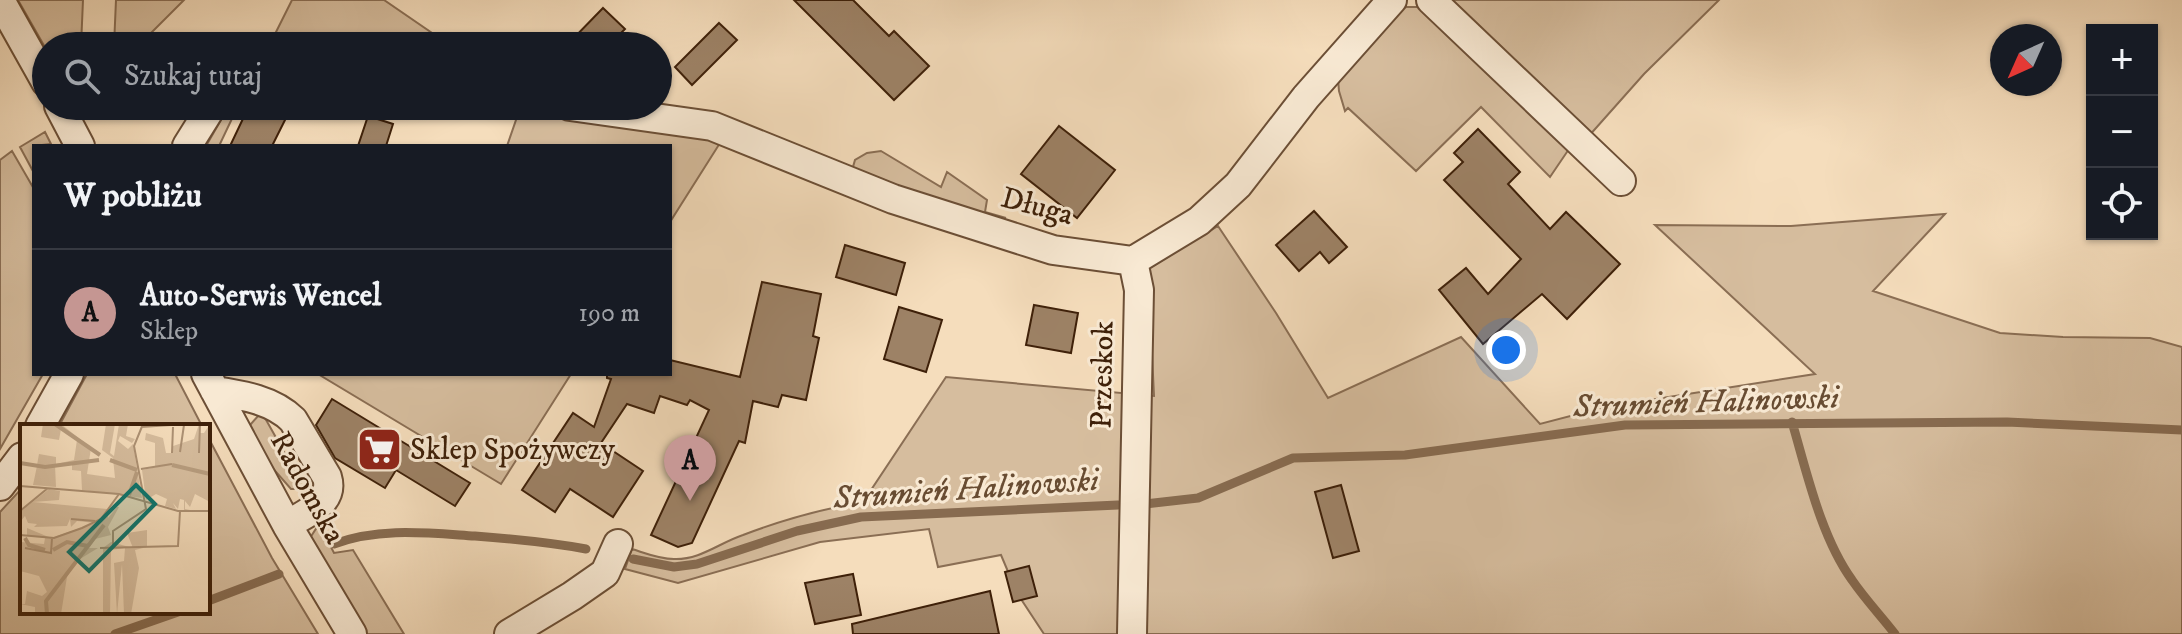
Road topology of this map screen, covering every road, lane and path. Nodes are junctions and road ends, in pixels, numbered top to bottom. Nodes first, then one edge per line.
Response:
1 (0, 0) edge
2 (1392, 0) edge
3 (1431, 0) edge
4 (32, 57) edge
5 (66, 120) edge
6 (203, 120) edge
7 (669, 120) edge
8 (79, 144) edge
9 (188, 144) edge
10 (1621, 181) dead end
11 (1133, 261) junction
12 (68, 376) edge
13 (211, 382) edge
14 (41, 424) edge
15 (20, 460) edge
16 (0, 486) edge
17 (287, 525) junction
18 (618, 544) dead end
19 (352, 634) edge
20 (509, 634) edge
21 (1132, 634) edge

1 - 4 street
2 - 11 street
3 - 10 street
5 - 8 street
6 - 9 street
7 - 11 street, Długa
11 - 21 street, Przeskok
12 - 14 street
13 - 17 street, Radomska
13 - 17 street
15 - 16 street
17 - 19 street, Radomska
18 - 20 street

